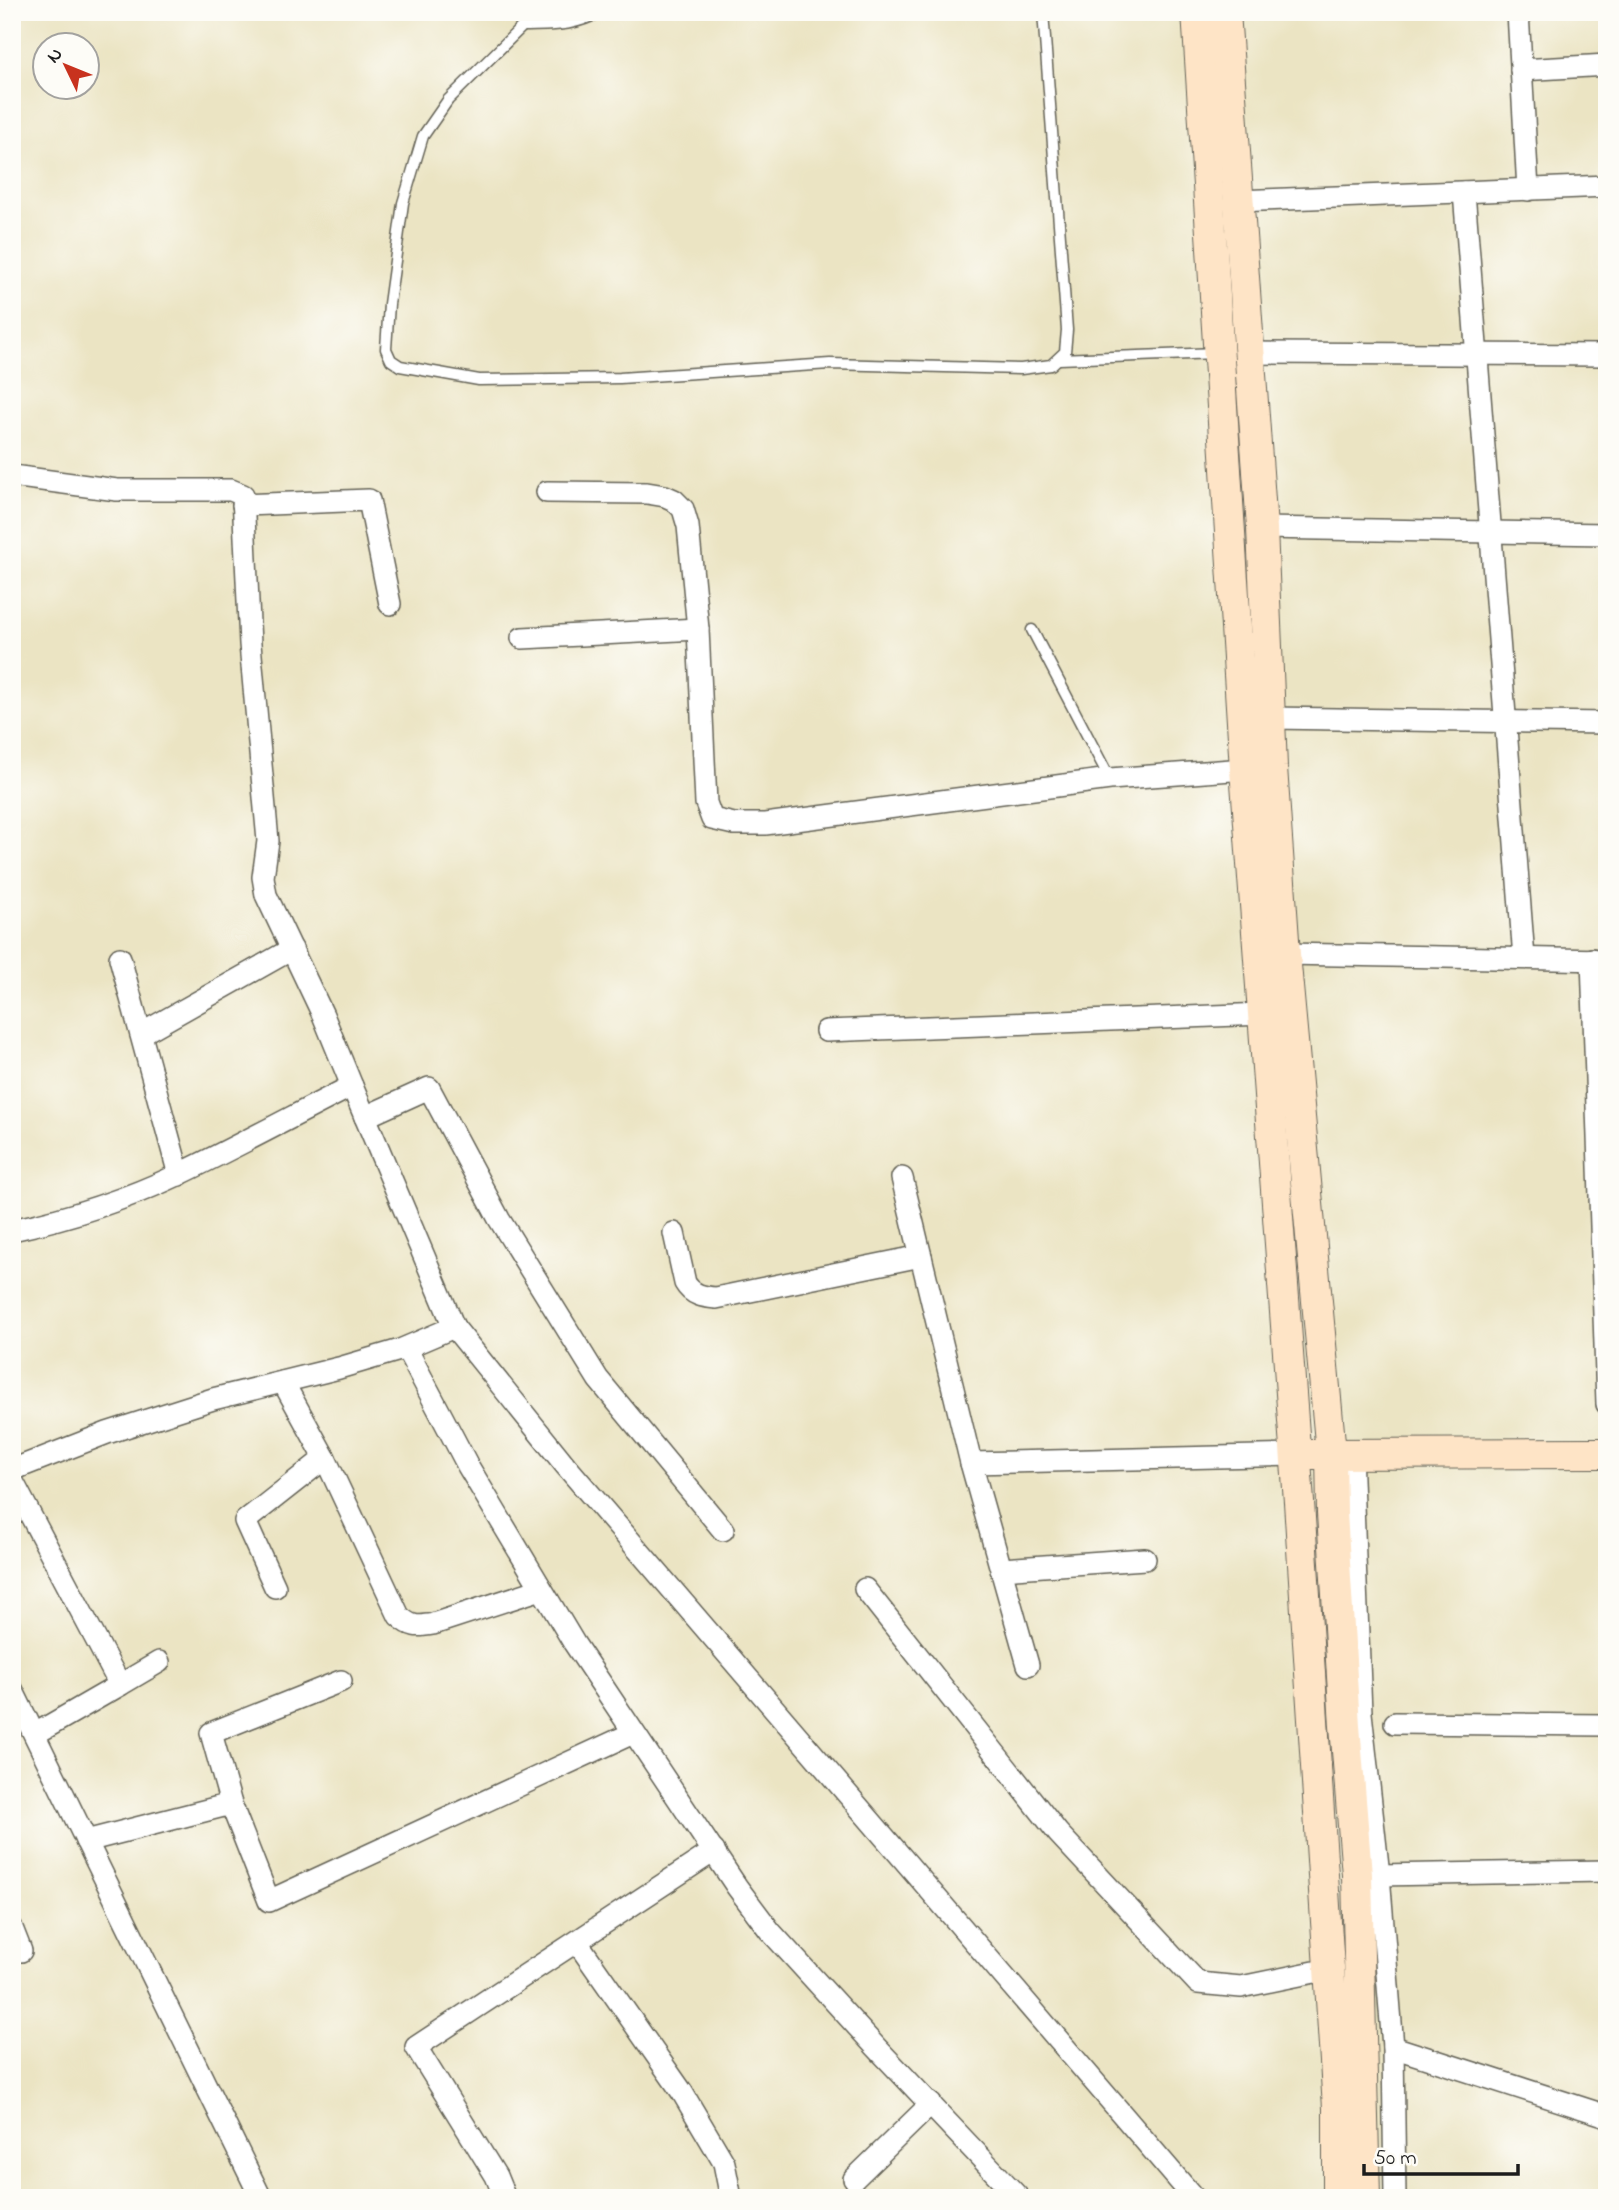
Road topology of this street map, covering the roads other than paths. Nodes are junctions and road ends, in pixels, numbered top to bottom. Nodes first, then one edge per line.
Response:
1 (537, 12) edge
2 (600, 12) edge
3 (1043, 12) edge
4 (1197, 12) edge
5 (1225, 12) edge
6 (1518, 12) edge
7 (523, 26) junction
8 (1607, 65) edge
9 (1521, 69) junction
10 (1607, 186) edge
11 (1528, 190) junction
12 (1464, 192) junction
13 (1238, 201) junction
14 (1234, 353) junction
15 (1477, 354) junction
16 (1607, 355) edge
17 (1059, 359) junction
18 (12, 476) edge
19 (547, 492) dead end
20 (243, 505) junction
21 (1262, 528) junction
22 (1491, 532) junction
23 (1607, 534) edge
24 (390, 604) dead end
25 (698, 629) junction
26 (1032, 630) dead end
27 (522, 638) dead end
28 (1271, 718) junction
29 (1506, 722) junction
30 (1607, 723) edge
31 (1245, 769) junction
32 (1110, 779) junction
33 (292, 949) junction
34 (1285, 954) junction
35 (120, 958) dead end
36 (1524, 958) junction
37 (1599, 960) edge
38 (1264, 1014) junction
39 (826, 1031) dead end
40 (141, 1034) junction
41 (352, 1086) junction
42 (365, 1117) junction
43 (1602, 1136) edge
44 (179, 1175) junction
45 (902, 1178) dead end
46 (12, 1230) edge
47 (674, 1233) dead end
48 (921, 1256) junction
49 (1605, 1289) edge
50 (454, 1327) junction
51 (406, 1348) junction
52 (283, 1381) junction
53 (1607, 1404) edge
54 (1341, 1453) junction
55 (1607, 1453) edge
56 (1296, 1455) junction
57 (325, 1458) junction
58 (971, 1463) junction
59 (12, 1470) edge
60 (12, 1480) edge
61 (723, 1530) dead end
62 (1145, 1559) dead end
63 (1002, 1569) junction
64 (275, 1587) dead end
65 (541, 1588) junction
66 (865, 1589) dead end
67 (159, 1662) dead end
68 (1028, 1665) dead end
69 (341, 1681) dead end
70 (120, 1685) junction
71 (12, 1689) edge
72 (1395, 1723) dead end
73 (1607, 1725) edge
74 (633, 1733) junction
75 (35, 1734) junction
76 (231, 1804) junction
77 (86, 1841) junction
78 (714, 1851) junction
79 (1607, 1871) edge
80 (1379, 1874) junction
81 (12, 1928) edge
82 (577, 1942) junction
83 (21, 1951) dead end
84 (1329, 1969) junction
85 (1393, 2047) junction
86 (931, 2104) junction
87 (1607, 2116) edge
88 (854, 2179) dead end
89 (1336, 2192) edge
90 (261, 2198) edge
91 (505, 2198) edge
92 (731, 2198) edge
93 (1019, 2198) edge
94 (1195, 2198) edge
95 (1365, 2198) edge
96 (1395, 2198) edge

1 - 7 lane
2 - 7 lane
3 - 17 lane
4 - 14 street
5 - 13 street
6 - 9 street
7 - 17 lane
8 - 9 street
9 - 11 street
10 - 11 street
11 - 12 street
12 - 13 street
12 - 15 street
13 - 14 street
14 - 15 street
14 - 17 lane
14 - 21 street
14 - 31 street
15 - 16 street
15 - 22 street
18 - 20 street
19 - 25 street
20 - 24 street
20 - 33 street
21 - 22 street
21 - 28 street
22 - 23 street
22 - 29 street
25 - 27 street
25 - 32 street
26 - 32 lane
28 - 29 street
28 - 34 street
29 - 30 street
29 - 36 street
31 - 32 street
31 - 38 street
33 - 40 street
33 - 41 street
34 - 36 street
34 - 54 street
35 - 40 street
36 - 37 street
37 - 43 street
38 - 39 street
38 - 56 street
40 - 44 street
41 - 42 street
41 - 44 street
42 - 50 street
42 - 61 street
43 - 49 street
44 - 46 street
45 - 48 street
47 - 48 street
48 - 58 street
49 - 53 street
50 - 51 street
50 - 94 street
51 - 52 street
51 - 65 street
52 - 57 street
52 - 59 street
54 - 55 street
54 - 56 street
54 - 80 street
54 - 95 street
56 - 58 street
56 - 84 street
57 - 64 street
57 - 65 street
58 - 63 street
60 - 70 street
62 - 63 street
63 - 68 street
65 - 74 street
66 - 84 street
67 - 70 street
69 - 76 street
70 - 75 street
71 - 75 street
72 - 73 street
74 - 76 street
74 - 78 street
75 - 77 street
76 - 77 street
77 - 90 street
78 - 82 street
78 - 86 street
79 - 80 street
80 - 85 street
81 - 83 street
82 - 91 street
82 - 92 street
84 - 89 street
85 - 87 street
85 - 96 street
86 - 88 street
86 - 93 street

